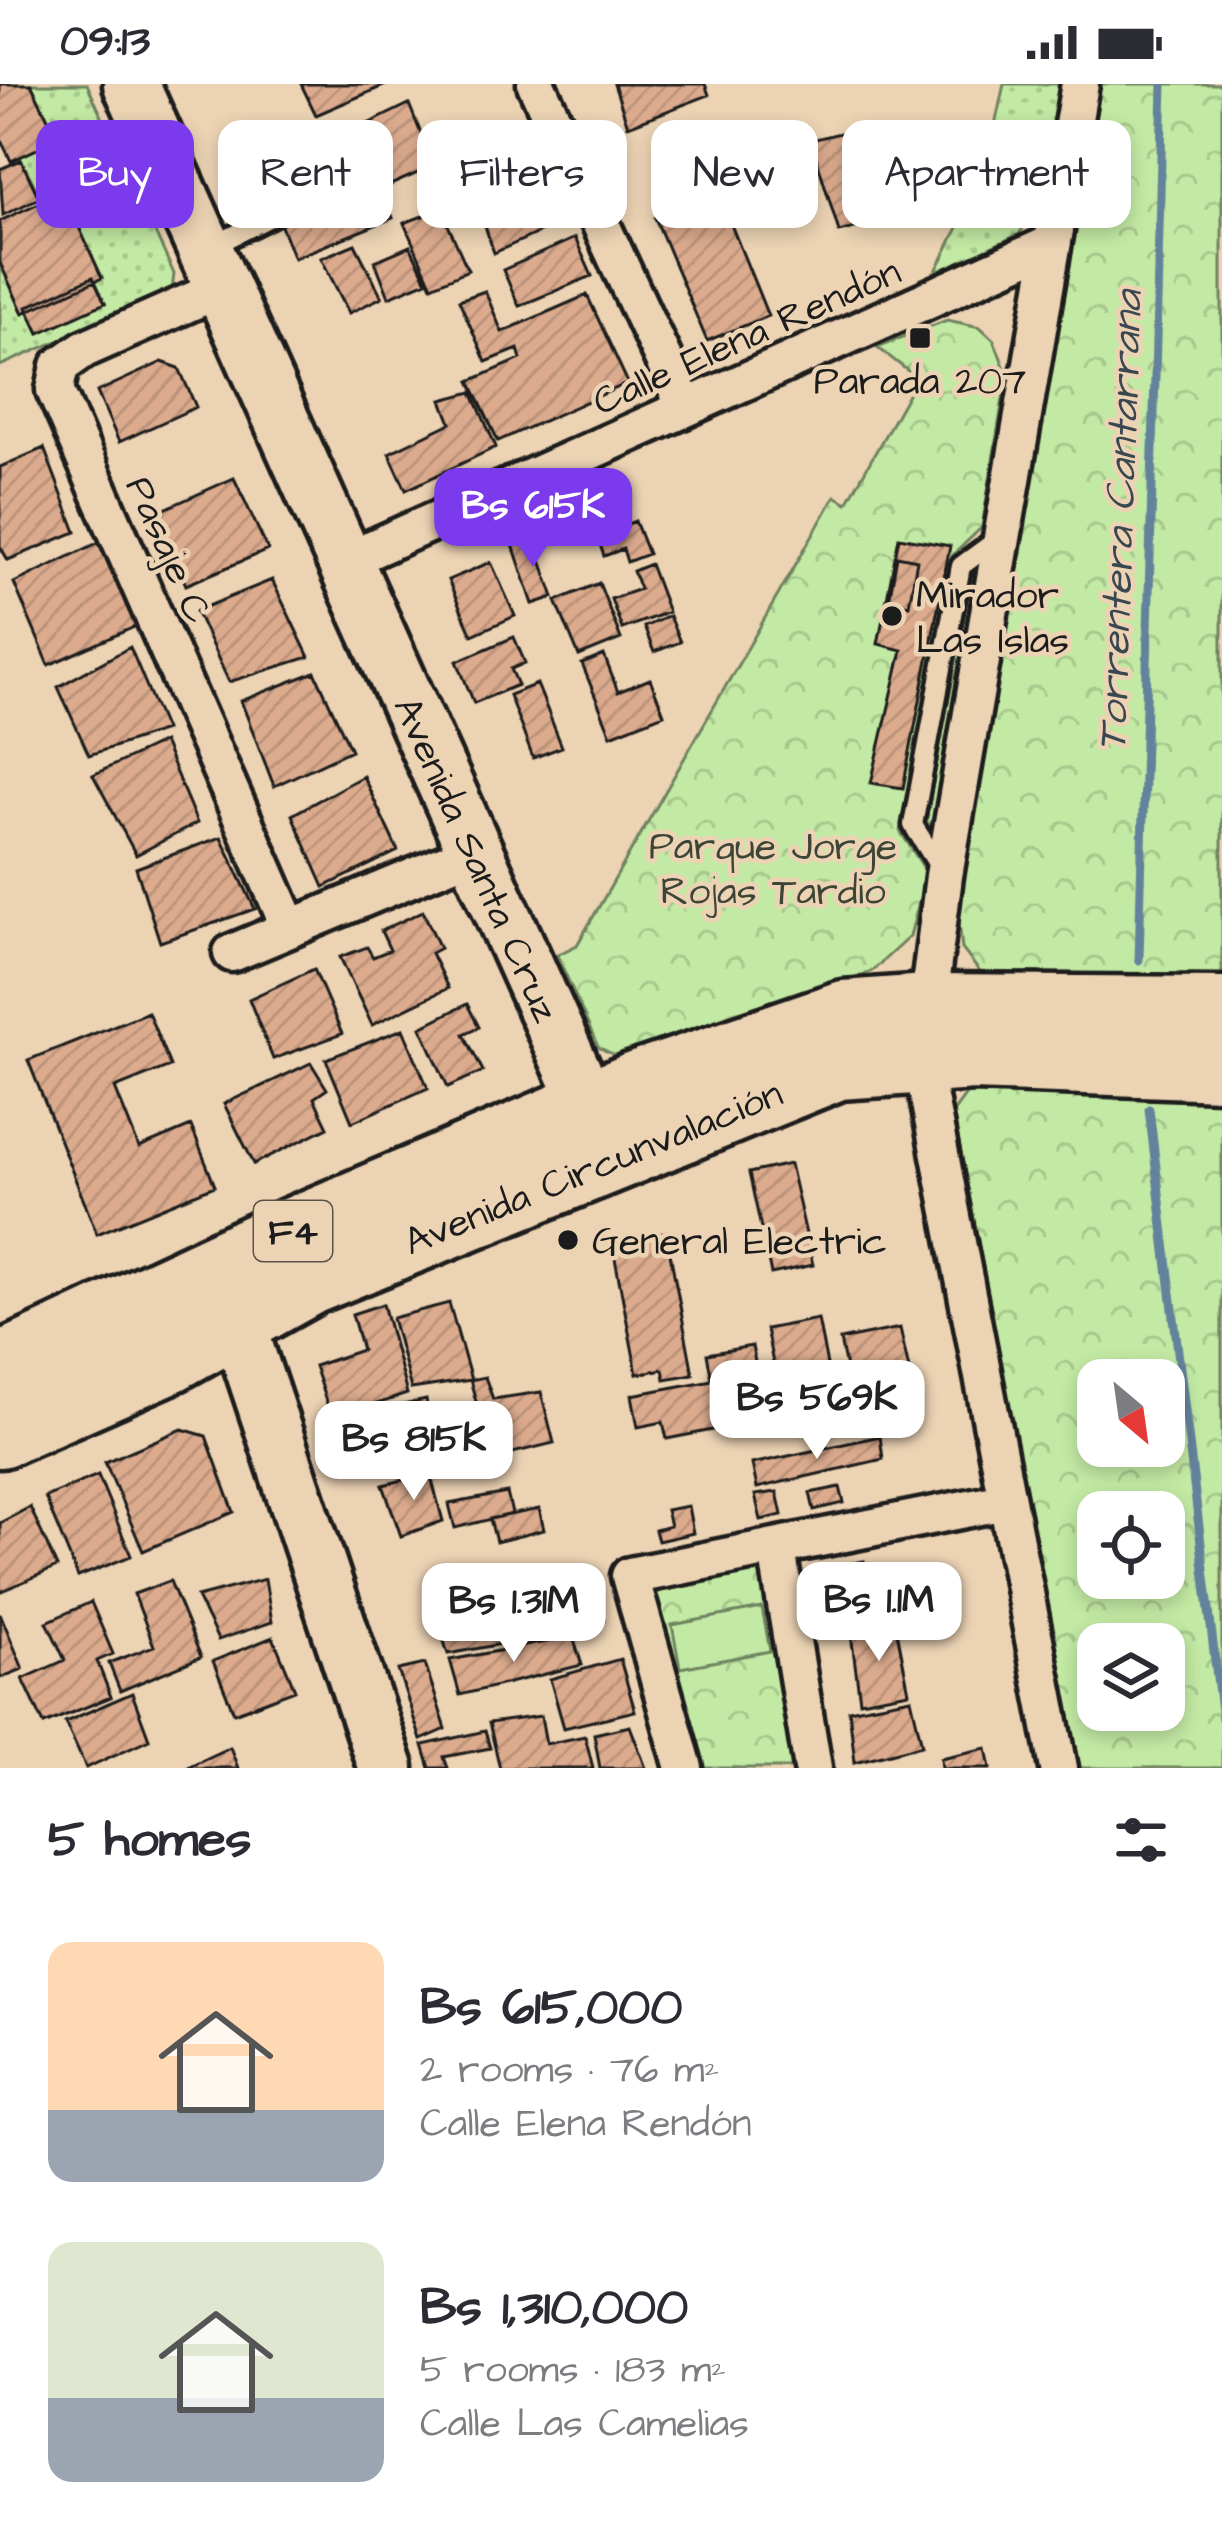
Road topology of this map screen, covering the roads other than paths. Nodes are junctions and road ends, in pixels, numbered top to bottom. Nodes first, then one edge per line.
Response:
1 (131, 84) edge
2 (536, 84) edge
3 (1080, 84) edge
4 (260, 228) edge
5 (1051, 244) junction
6 (213, 270) junction
7 (685, 406) junction
8 (343, 562) junction
9 (476, 850) junction
10 (290, 928) junction
11 (232, 953) dead end
12 (1222, 1010) edge
13 (924, 1033) junction
14 (1222, 1066) edge
15 (600, 1131) junction
16 (238, 1324) junction
17 (0, 1367) edge
18 (0, 1434) edge
19 (1005, 1501) junction
20 (777, 1550) junction
21 (386, 1768) edge
22 (684, 1768) edge
23 (813, 1768) edge
24 (1059, 1768) edge

1 - 6 main road, Avenida Santa Cruz
2 - 7 street
3 - 5 street
4 - 6 lane
5 - 7 street, Calle Elena Rendón
5 - 13 street
6 - 8 main road, Avenida Santa Cruz
6 - 10 street, Pasaje C
7 - 8 street, Calle Elena Rendón
8 - 9 main road, Avenida Santa Cruz
9 - 10 street
9 - 15 main road, Avenida Santa Cruz
10 - 11 street
12 - 13 highway, Avenida Circunvalación / F4
13 - 14 highway, Avenida Circunvalación / F4
13 - 15 highway, Avenida Circunvalación / F4
13 - 19 street
15 - 16 highway, Avenida Circunvalación / F4
15 - 17 highway, Avenida Circunvalación / F4
16 - 18 highway, Avenida Circunvalación / F4
16 - 21 main road
19 - 20 street
19 - 24 street
20 - 22 street
20 - 23 street

